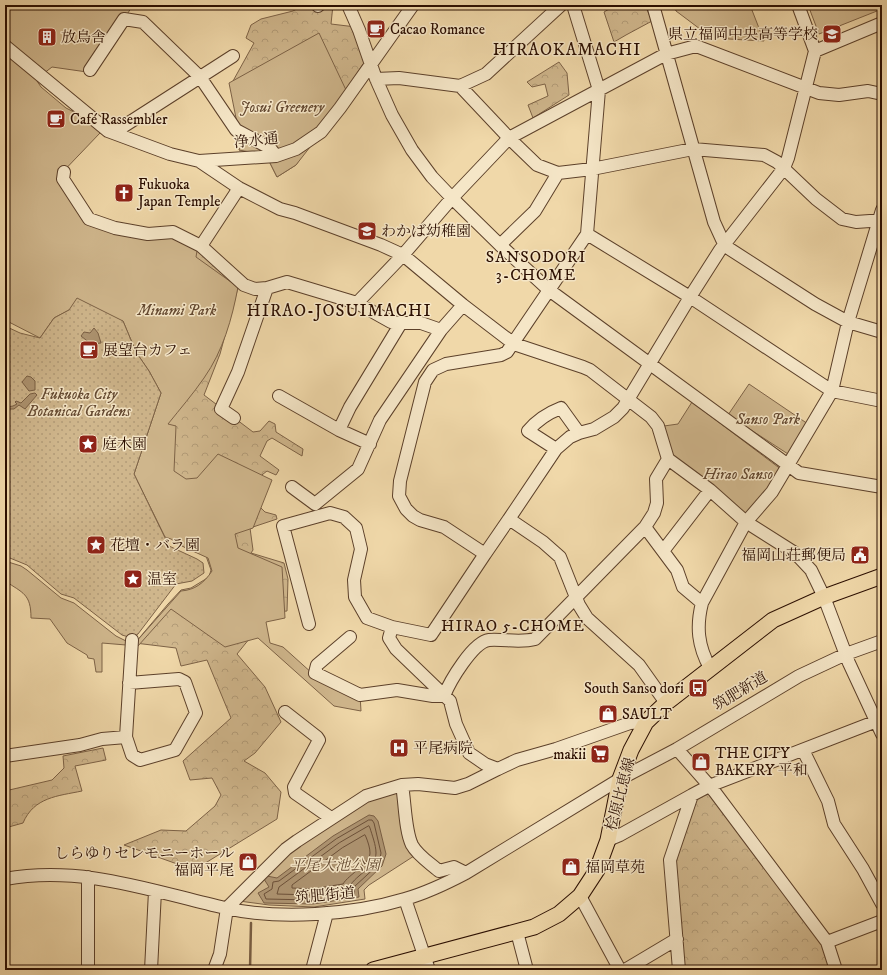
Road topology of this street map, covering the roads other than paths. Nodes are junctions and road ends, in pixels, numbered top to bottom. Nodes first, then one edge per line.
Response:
1 (348, 5) edge
2 (413, 5) edge
3 (561, 5) edge
4 (572, 5) edge
5 (653, 5) edge
6 (798, 5) edge
7 (882, 23) edge
8 (5, 46) edge
9 (815, 51) junction
10 (666, 54) junction
11 (233, 56) dead end
12 (370, 65) junction
13 (90, 70) dead end
14 (200, 77) junction
15 (376, 79) junction
16 (460, 86) junction
17 (806, 88) junction
18 (599, 90) junction
19 (882, 94) edge
20 (108, 131) junction
21 (509, 138) junction
22 (693, 150) junction
23 (276, 156) junction
24 (199, 161) junction
25 (784, 168) junction
26 (592, 169) junction
27 (64, 172) dead end
28 (558, 173) junction
29 (239, 188) junction
30 (452, 198) junction
31 (881, 218) edge
32 (587, 234) junction
33 (500, 245) junction
34 (201, 246) junction
35 (725, 246) junction
36 (403, 255) junction
37 (267, 288) junction
38 (549, 290) junction
39 (690, 297) junction
40 (357, 303) junction
41 (463, 305) junction
42 (848, 322) junction
43 (401, 323) junction
44 (441, 330) junction
45 (882, 332) edge
46 (514, 344) junction
47 (650, 364) junction
48 (832, 392) junction
49 (279, 396) dead end
50 (628, 399) junction
51 (882, 401) edge
52 (234, 418) dead end
53 (339, 430) junction
54 (579, 433) junction
55 (370, 444) junction
56 (556, 449) junction
57 (668, 459) junction
58 (787, 466) junction
59 (882, 486) edge
60 (292, 487) dead end
61 (710, 490) junction
62 (509, 519) junction
63 (746, 522) junction
64 (645, 527) junction
65 (663, 551) junction
66 (485, 554) junction
67 (882, 576) edge
68 (824, 597) junction
69 (576, 598) junction
70 (702, 603) junction
71 (309, 624) dead end
72 (392, 627) junction
73 (350, 637) dead end
74 (132, 640) dead end
75 (882, 641) edge
76 (846, 654) junction
77 (710, 668) junction
78 (129, 683) junction
79 (444, 696) junction
80 (666, 702) junction
81 (285, 712) dead end
82 (879, 720) edge
83 (646, 722) junction
84 (882, 734) edge
85 (126, 737) junction
86 (677, 749) junction
87 (803, 750) junction
88 (5, 756) edge
89 (498, 770) junction
90 (620, 780) junction
91 (402, 786) junction
92 (709, 786) junction
93 (692, 795) junction
94 (331, 818) junction
95 (608, 840) junction
96 (466, 873) junction
97 (88, 877) junction
98 (5, 879) edge
99 (155, 891) junction
100 (580, 896) junction
101 (405, 899) junction
102 (882, 904) edge
103 (227, 908) junction
104 (326, 913) junction
105 (882, 920) edge
106 (517, 932) junction
107 (677, 939) junction
108 (827, 942) junction
109 (426, 963) edge
110 (88, 970) edge
111 (151, 970) edge
112 (214, 970) edge
113 (312, 970) edge
114 (373, 970) edge
115 (527, 970) edge
116 (620, 970) edge
117 (625, 970) edge
118 (679, 970) edge
119 (836, 970) edge

1 - 12 street
2 - 12 street, 浄水通
3 - 16 street
4 - 18 street
5 - 10 street
6 - 9 street
7 - 9 street
8 - 20 street, 浄水通
9 - 17 street
10 - 17 street
10 - 18 street
10 - 22 street
11 - 14 street
12 - 15 street
12 - 23 street, 浄水通
13 - 14 street
14 - 20 street
14 - 23 street
15 - 16 street
15 - 30 street
16 - 21 street
17 - 19 street
17 - 25 street
18 - 21 street
18 - 26 street
20 - 24 street, 浄水通
21 - 28 street
21 - 30 street
22 - 25 street
22 - 26 street
22 - 35 street
23 - 24 street, 浄水通
24 - 29 street
25 - 31 street
25 - 35 street
26 - 28 street
26 - 32 street
27 - 34 street
28 - 33 street
29 - 34 street
29 - 36 street
30 - 33 street
30 - 36 street
31 - 42 street
32 - 38 street
32 - 39 street
33 - 38 street
34 - 37 street
35 - 39 street
35 - 42 street
36 - 40 street
36 - 41 street
37 - 40 street
37 - 52 street
38 - 46 street
38 - 47 street
39 - 47 street
39 - 48 street
40 - 43 street
41 - 44 street
41 - 46 street
42 - 45 street
42 - 48 street
43 - 44 street
43 - 53 street
44 - 55 street
46 - 50 street
46 - 66 street
47 - 50 street
47 - 58 street
48 - 51 street
48 - 58 street
49 - 53 street
50 - 54 street
50 - 57 street
53 - 55 street
54 - 56 street
54 - 56 street
55 - 60 street
56 - 62 street
57 - 61 street
57 - 64 street
58 - 59 street
58 - 63 street
61 - 63 street
61 - 65 street
62 - 66 street
62 - 69 street
63 - 68 street
63 - 70 street
64 - 65 street
64 - 69 street
65 - 70 street
66 - 72 street
67 - 68 main road, 桧原比恵線
68 - 76 street
68 - 77 main road, 桧原比恵線
69 - 79 street
69 - 80 street
70 - 77 street
71 - 72 street
72 - 79 street
73 - 79 street
74 - 78 street
75 - 76 street, 筑肥新道
76 - 82 street
76 - 86 street, 筑肥新道
77 - 80 main road, 桧原比恵線
78 - 85 street
78 - 85 street
79 - 89 street
80 - 83 main road, 桧原比恵線
81 - 94 street
82 - 84 street
82 - 87 street
83 - 89 street
83 - 90 main road, 桧原比恵線
85 - 88 street
86 - 90 street, 筑肥新道
86 - 92 street
87 - 92 street
87 - 102 street
89 - 91 street
90 - 95 main road, 桧原比恵線
90 - 96 street, 筑肥街道
91 - 94 street
91 - 96 street
92 - 93 street
92 - 108 street
93 - 95 street
93 - 107 street
94 - 103 street
95 - 100 main road, 桧原比恵線
96 - 101 street, 筑肥街道
97 - 98 street, 筑肥街道
97 - 99 street, 筑肥街道
97 - 110 street
99 - 103 street, 筑肥街道
99 - 111 street
100 - 106 main road, 桧原比恵線
100 - 116 street
101 - 104 street, 筑肥街道
101 - 109 street
103 - 104 street, 筑肥街道
103 - 112 street
104 - 113 street, 筑肥街道
105 - 108 street
106 - 109 main road, 桧原比恵線
106 - 115 street
107 - 117 street
107 - 118 street
108 - 119 street
109 - 114 main road, 桧原比恵線

